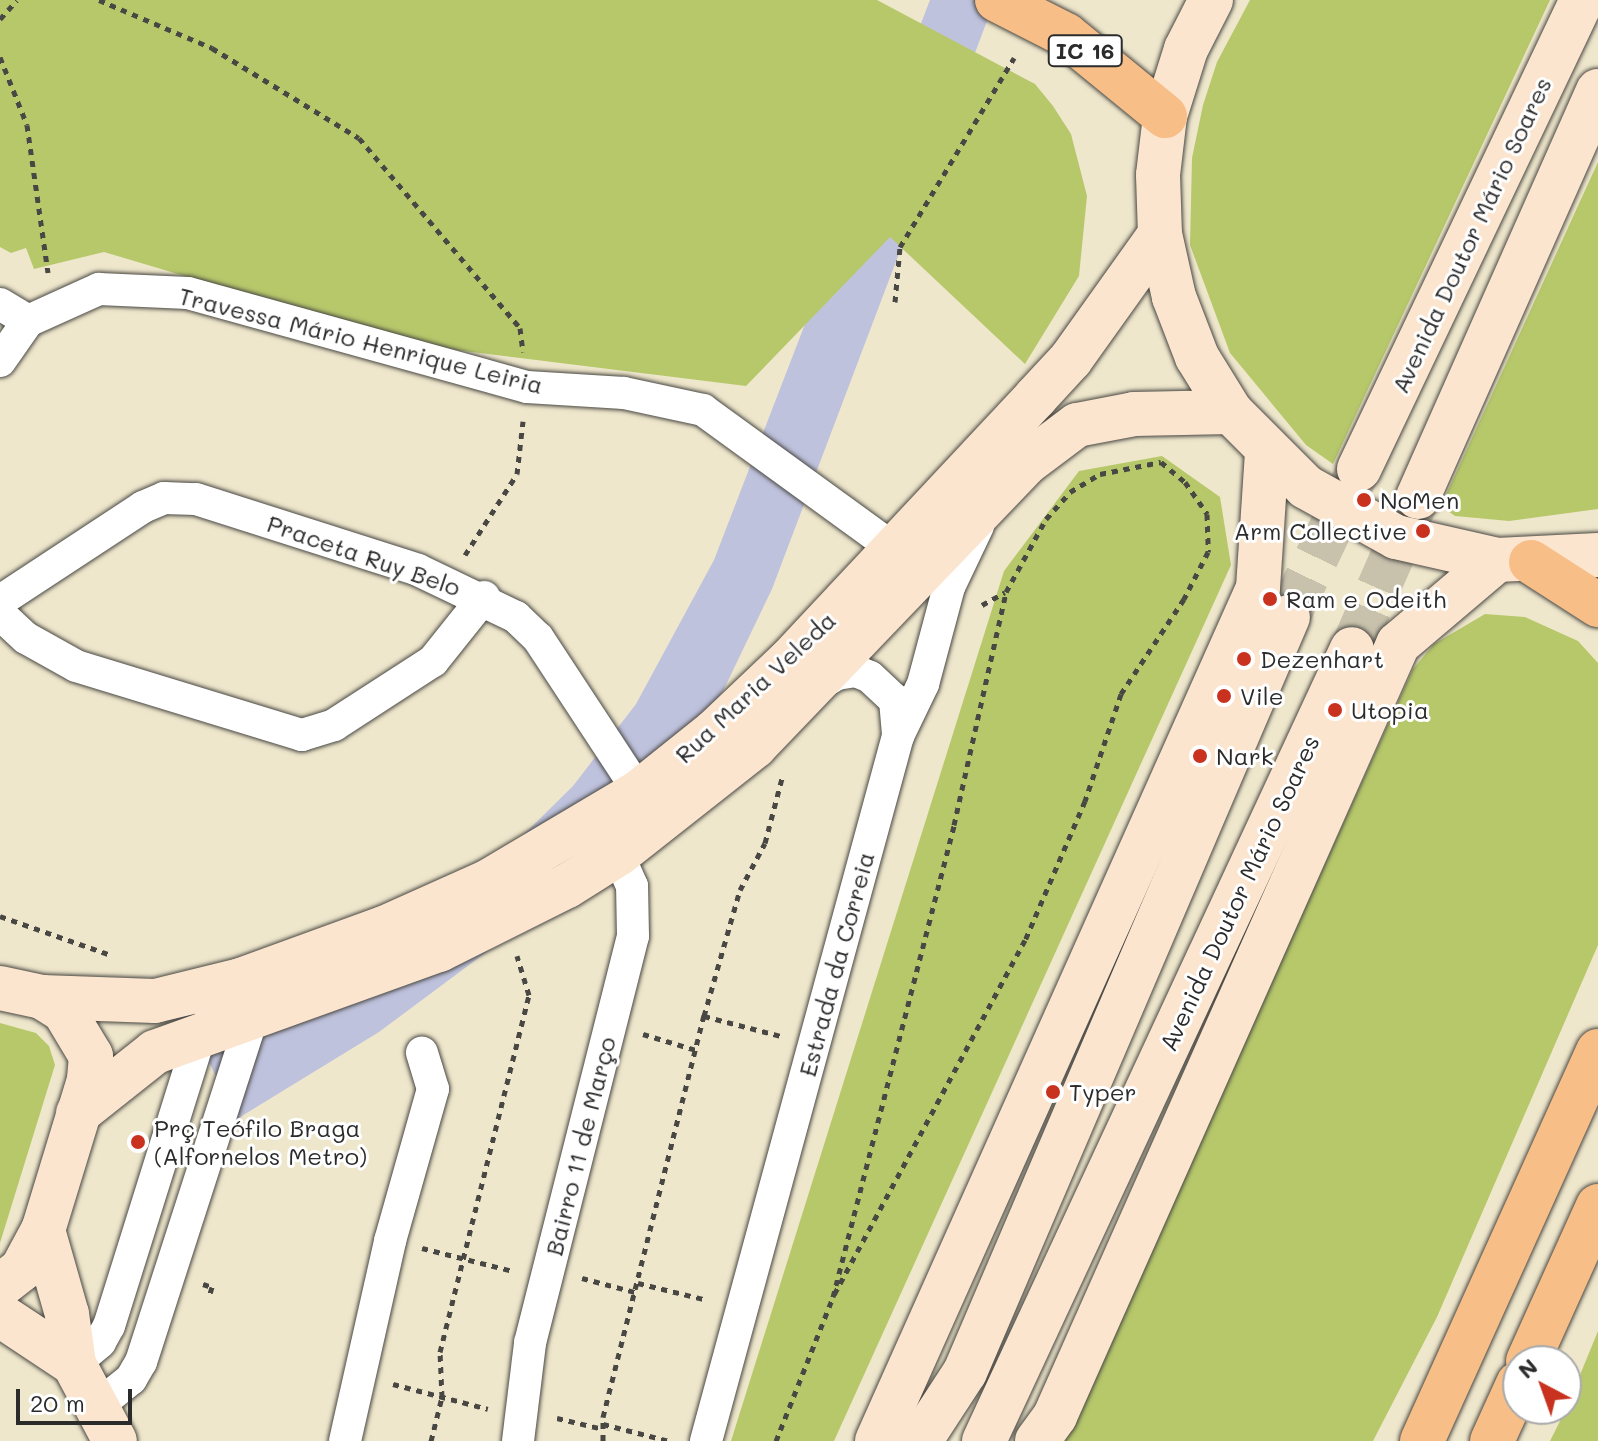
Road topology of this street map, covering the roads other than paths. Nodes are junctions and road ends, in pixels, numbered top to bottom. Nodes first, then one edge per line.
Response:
1 (997, 0) edge
2 (1211, 0) edge
3 (1582, 0) edge
4 (1598, 91) edge
5 (1165, 116) junction
6 (1160, 234) junction
7 (0, 304) edge
8 (40, 316) junction
9 (0, 361) edge
10 (1231, 412) junction
11 (1267, 453) junction
12 (1359, 469) tunnel mouth
13 (994, 497) junction
14 (1418, 497) tunnel mouth
15 (894, 549) junction
16 (1598, 555) edge
17 (1514, 561) junction
18 (484, 597) junction
19 (0, 601) edge
20 (1598, 605) edge
21 (0, 614) edge
22 (1288, 617) tunnel mouth
23 (1352, 649) tunnel mouth
24 (815, 687) junction
25 (898, 736) junction
26 (639, 792) junction
27 (618, 854) junction
28 (13, 987) edge
29 (246, 999) junction
30 (200, 1035) junction
31 (1598, 1051) edge
32 (422, 1053) dead end
33 (78, 1113) junction
34 (1598, 1206) edge
35 (43, 1230) junction
36 (0, 1286) edge
37 (0, 1315) edge
38 (1535, 1345) edge
39 (74, 1364) junction
40 (1502, 1419) edge
41 (108, 1423) edge
42 (531, 1425) edge
43 (345, 1441) edge
44 (706, 1441) edge
45 (877, 1441) edge
46 (920, 1441) edge
47 (984, 1441) edge
48 (1037, 1441) edge
49 (1422, 1441) edge
50 (1492, 1441) edge

1 - 5 highway, IC 16
2 - 5 main road
3 - 12 main road, Avenida Doutor Mário Soares
4 - 14 main road
5 - 6 main road
6 - 10 main road
6 - 15 main road, Rua Maria Veleda
7 - 8 street
8 - 9 street
8 - 15 street, Travessa Mário Henrique Leiria
10 - 11 main road
10 - 13 main road, Rua Maria Veleda
11 - 17 main road
11 - 45 main road
13 - 24 main road, Rua Maria Veleda
13 - 25 street, Estrada da Correia
15 - 26 main road, Rua Maria Veleda
16 - 17 main road
17 - 20 highway
17 - 48 main road
18 - 19 street, Praceta Ruy Belo
18 - 21 street, Praceta Ruy Belo
18 - 26 street
22 - 46 main road
23 - 47 main road, Avenida Doutor Mário Soares
24 - 25 street
24 - 27 main road, Rua Maria Veleda
25 - 44 street, Estrada da Correia
26 - 29 main road, Rua Maria Veleda
27 - 29 main road, Rua Maria Veleda
27 - 42 street, Bairro 11 de Março
28 - 29 main road, Rua Maria Veleda
28 - 33 main road
29 - 30 main road, Rua Maria Veleda
29 - 41 street
30 - 33 main road, Rua Maria Veleda
30 - 39 street
31 - 49 highway
32 - 43 street
33 - 35 main road
34 - 38 highway
35 - 36 main road
35 - 39 main road
37 - 39 main road
39 - 41 main road
40 - 50 highway

